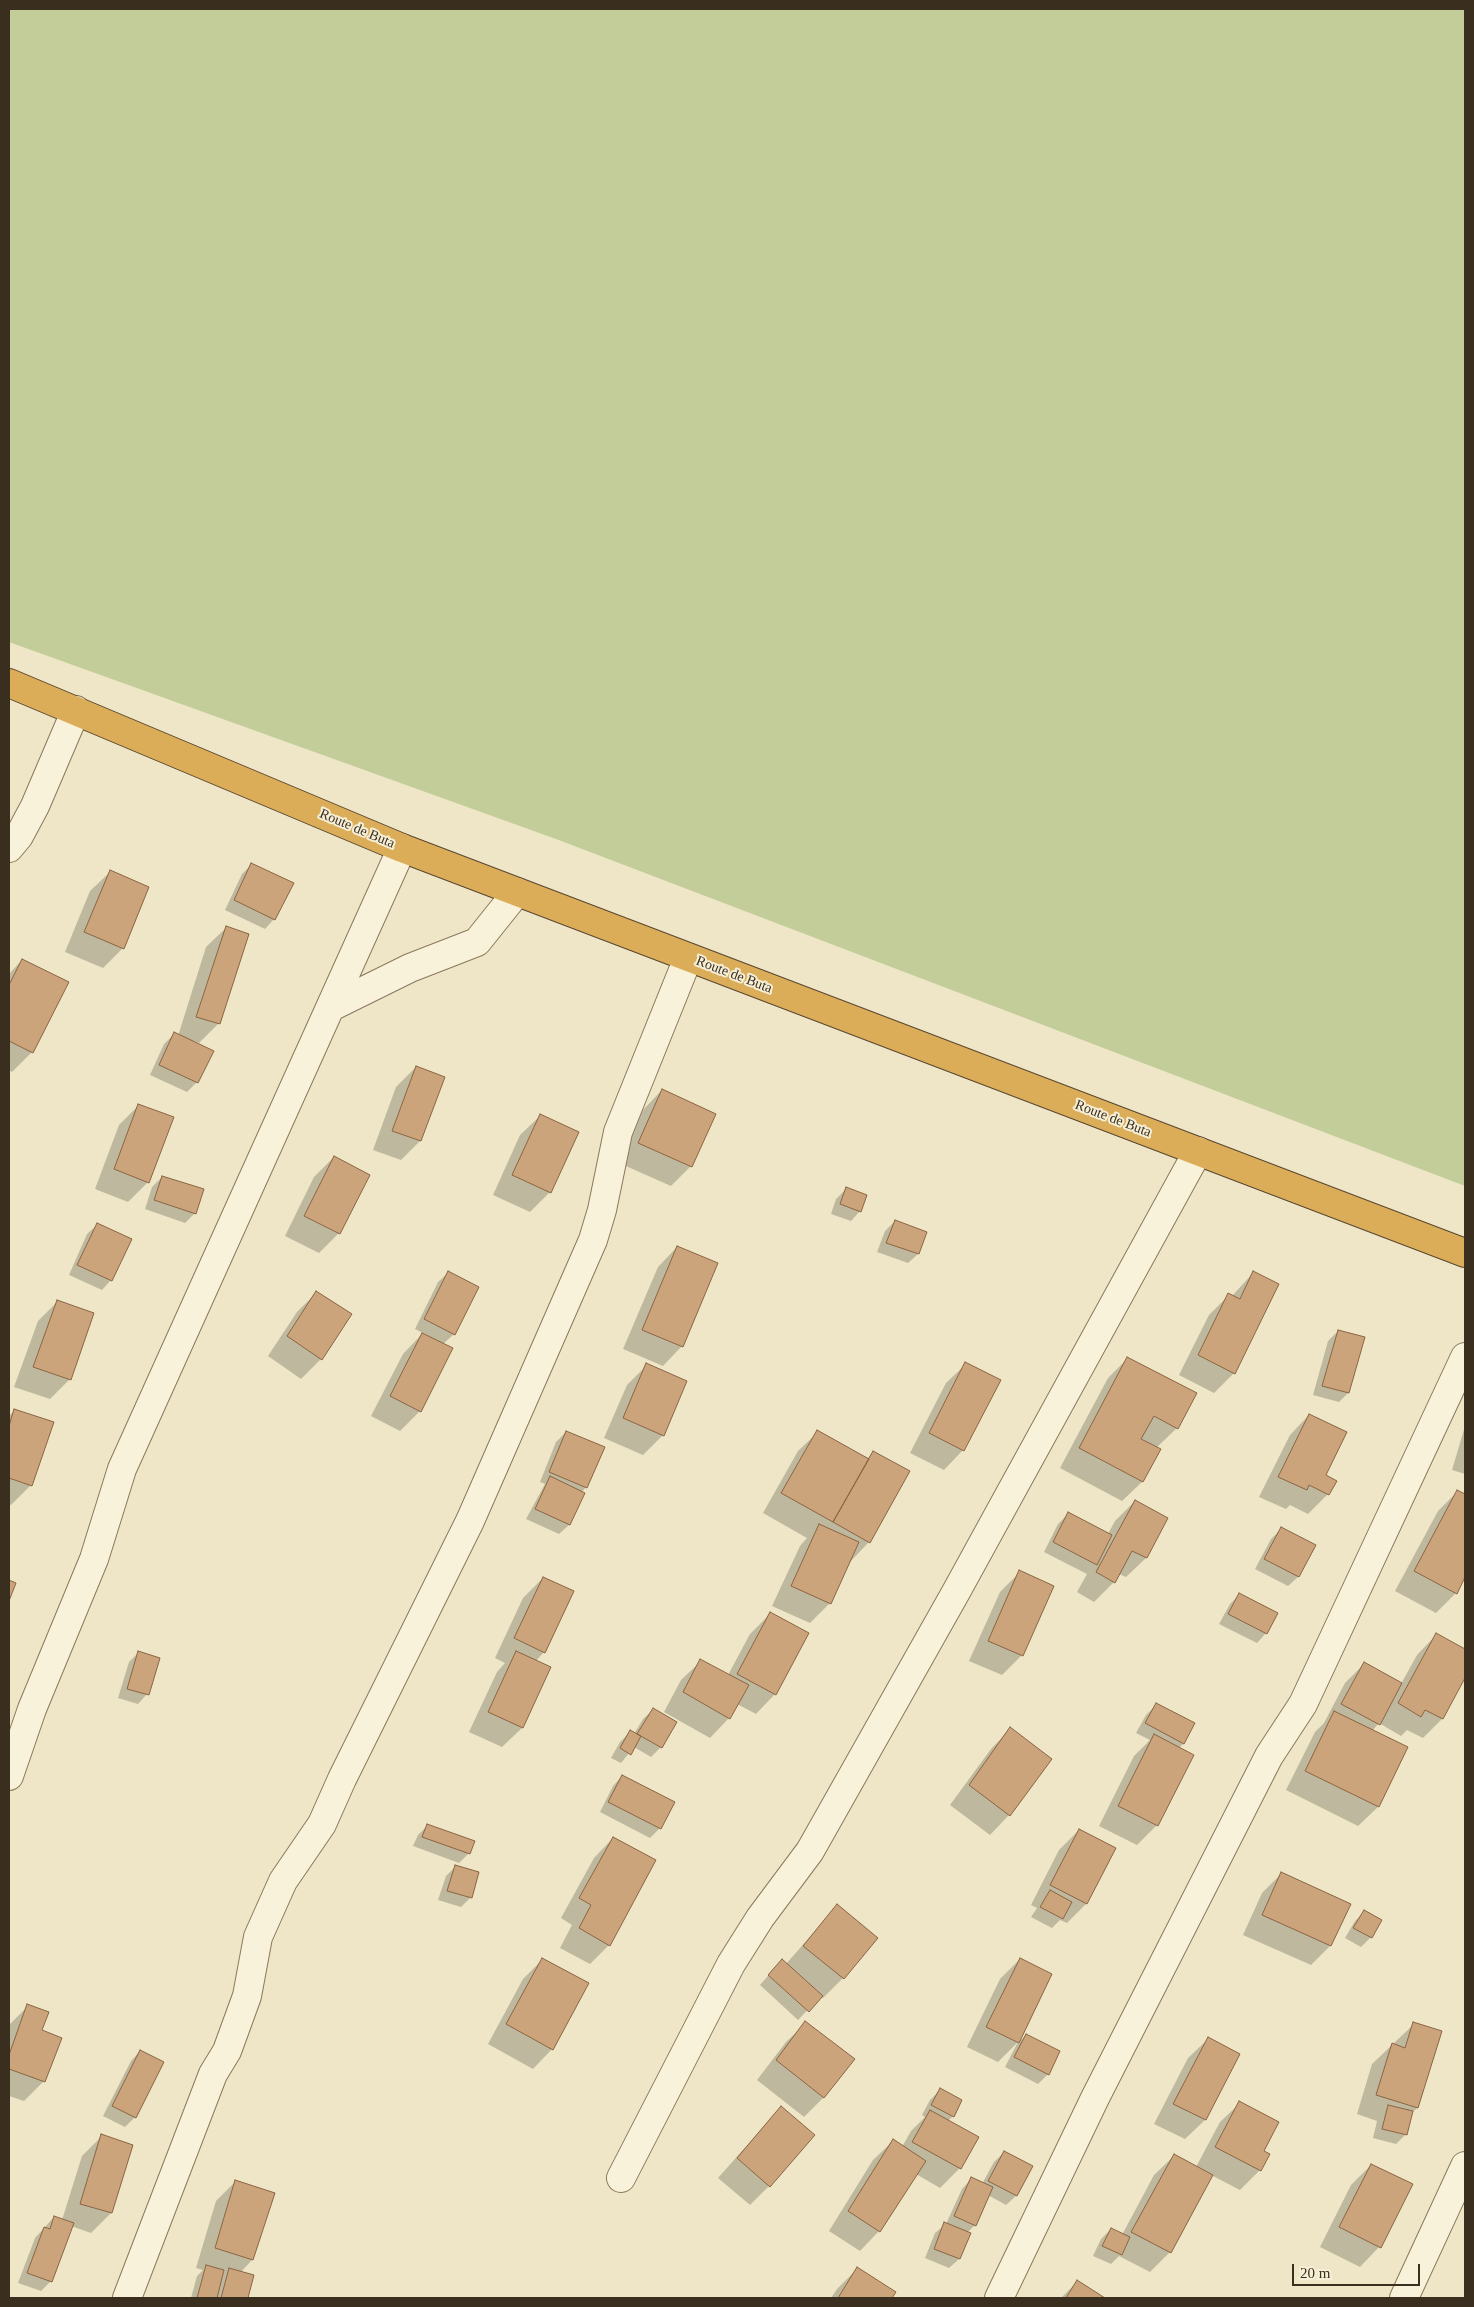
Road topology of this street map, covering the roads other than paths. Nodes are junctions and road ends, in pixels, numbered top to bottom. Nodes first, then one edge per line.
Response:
1 (9, 683) edge
2 (76, 710) junction
3 (9, 848) edge
4 (402, 848) junction
5 (517, 892) junction
6 (688, 958) junction
7 (330, 1007) junction
8 (1198, 1151) junction
9 (1465, 1253) edge
10 (1465, 1358) edge
11 (9, 1776) edge
12 (1465, 2166) edge
13 (621, 2178) dead end
14 (127, 2298) edge
15 (1000, 2298) edge
16 (1404, 2298) edge

1 - 2 highway, Route de Buta
2 - 3 street
2 - 4 highway, Route de Buta
4 - 5 highway, Route de Buta
4 - 7 street
5 - 6 highway, Route de Buta
5 - 7 street
6 - 8 highway, Route de Buta
6 - 14 street
7 - 11 street
8 - 9 highway, Route de Buta
8 - 13 street
10 - 15 street
12 - 16 street

